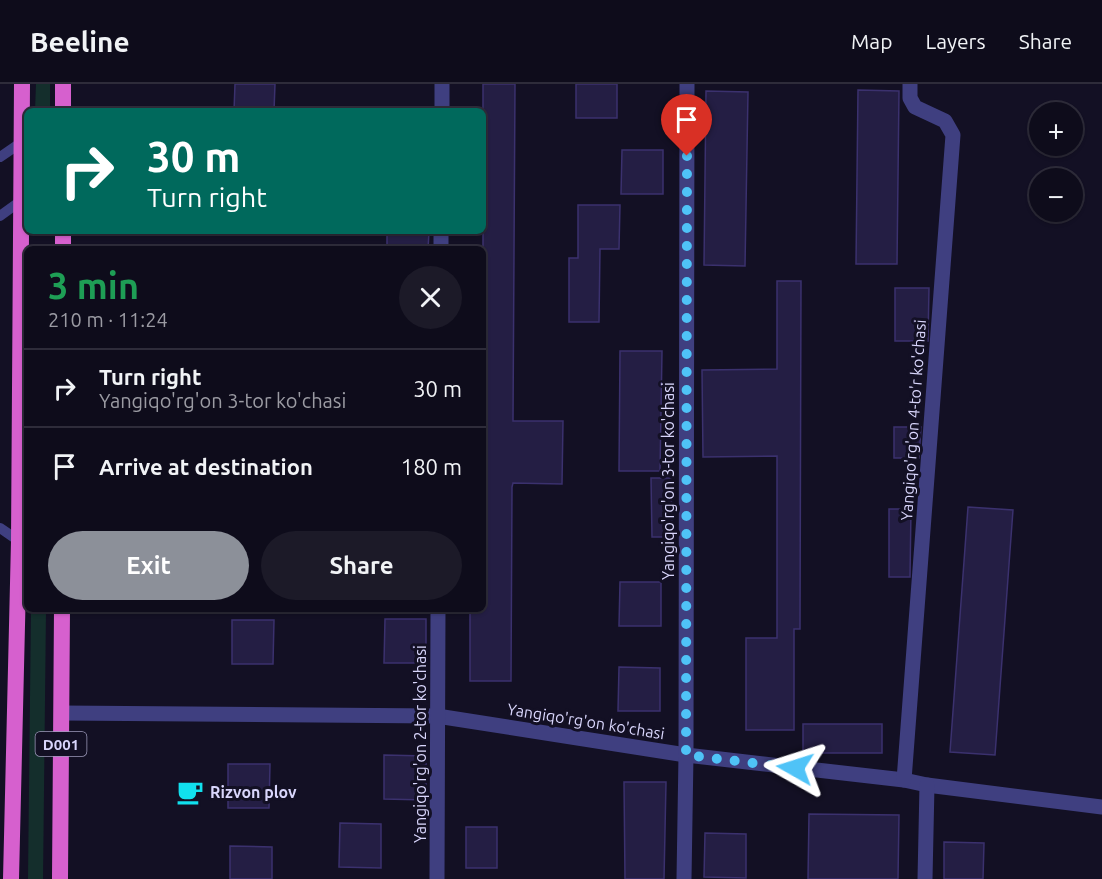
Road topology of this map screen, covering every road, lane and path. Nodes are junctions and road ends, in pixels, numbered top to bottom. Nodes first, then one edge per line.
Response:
1 (22, 84) edge
2 (63, 84) edge
3 (442, 84) edge
4 (687, 84) edge
5 (910, 84) edge
6 (63, 108) edge
7 (442, 108) edge
8 (22, 142) junction
9 (0, 157) edge
10 (22, 200) junction
11 (0, 216) edge
12 (0, 528) edge
13 (19, 541) junction
14 (62, 612) edge
15 (438, 612) edge
16 (62, 713) junction
17 (437, 716) junction
18 (686, 755) junction
19 (903, 780) junction
20 (927, 785) junction
21 (1102, 807) edge
22 (11, 879) edge
23 (60, 879) edge
24 (437, 879) edge
25 (684, 879) edge
26 (925, 879) edge

1 - 8 highway, D001
2 - 6 highway
3 - 7 street
4 - 18 street, Yangiqo'rg'on 3-tor ko'chasi
5 - 19 street, Yangiqo'rg'on 4-to'r ko'chasi
8 - 9 lane
8 - 10 highway, D001
10 - 11 lane
10 - 13 highway, D001
12 - 13 lane
13 - 22 highway, D001
14 - 16 highway, D001
15 - 17 street, Yangiqo'rg'on 2-tor ko'chasi
16 - 17 street, Yangiqo'rg'on ko'chasi
16 - 23 highway, D001
17 - 18 street, Yangiqo'rg'on ko'chasi
17 - 24 street, Yangiqo'rg'on 2-tor ko'chasi
18 - 19 street, Yangiqo'rg'on ko'chasi
18 - 25 street, Yangiqo'rg'on 3-tor ko'chasi
19 - 20 street, Yangiqo'rg'on ko'chasi
20 - 21 street, Yangiqo'rg'on ko'chasi
20 - 26 street

